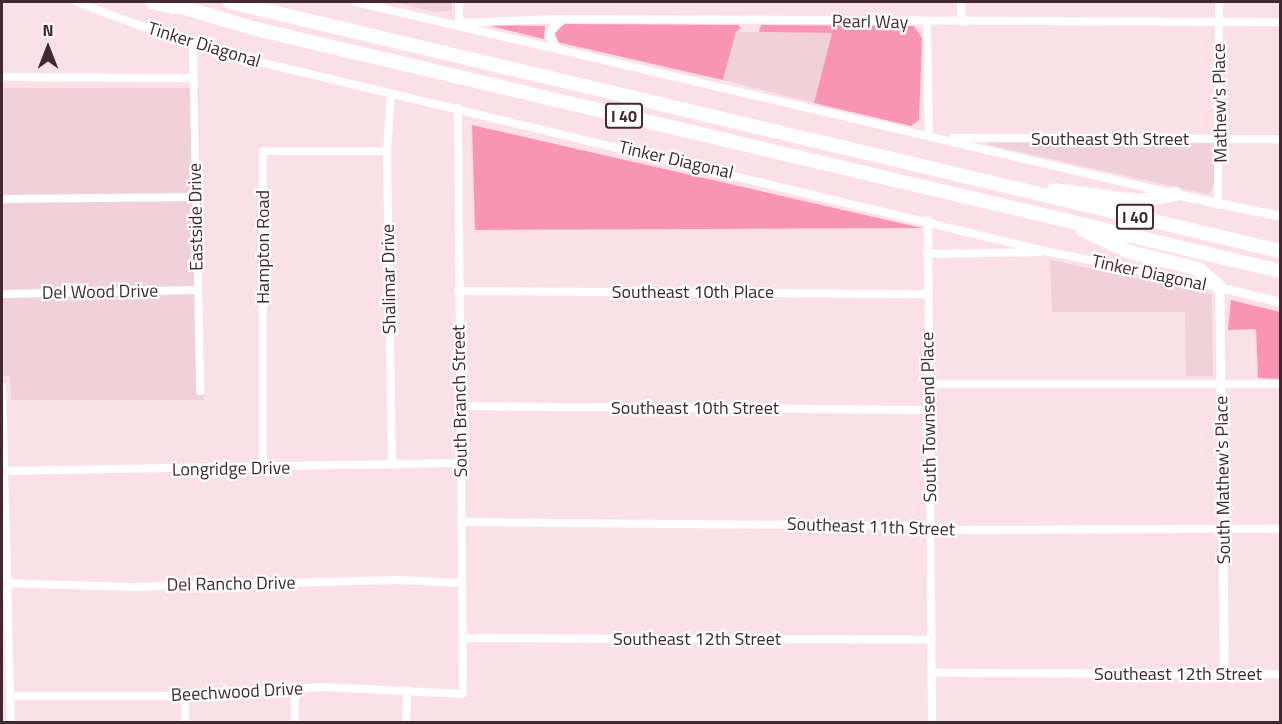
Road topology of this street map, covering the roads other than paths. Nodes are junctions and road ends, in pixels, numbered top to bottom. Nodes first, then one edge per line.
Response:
1 (76, 2) edge
2 (152, 2) edge
3 (165, 2) edge
4 (230, 2) edge
5 (356, 2) edge
6 (459, 2) edge
7 (962, 2) edge
8 (1219, 2) edge
9 (193, 11) junction
10 (560, 19) junction
11 (927, 22) junction
12 (962, 22) junction
13 (1219, 22) junction
14 (1281, 22) edge
15 (459, 24) junction
16 (193, 43) junction
17 (556, 48) junction
18 (2, 77) edge
19 (194, 78) junction
20 (391, 93) junction
21 (458, 108) junction
22 (929, 136) junction
23 (940, 138) junction
24 (1221, 139) junction
25 (1281, 139) edge
26 (387, 151) junction
27 (989, 183) junction
28 (1175, 194) junction
29 (196, 197) junction
30 (2, 199) edge
31 (1218, 205) junction
32 (1281, 216) edge
33 (1056, 218) junction
34 (928, 220) junction
35 (1281, 251) edge
36 (1050, 252) junction
37 (927, 254) junction
38 (1281, 271) edge
39 (1219, 287) junction
40 (198, 290) junction
41 (458, 291) junction
42 (2, 294) edge
43 (928, 294) junction
44 (1281, 302) edge
45 (929, 384) junction
46 (1222, 384) junction
47 (1281, 384) edge
48 (2, 386) edge
49 (200, 391) dead end
50 (460, 406) junction
51 (929, 410) junction
52 (461, 463) junction
53 (392, 465) junction
54 (263, 469) junction
55 (3, 471) edge
56 (462, 522) junction
57 (930, 528) junction
58 (1224, 529) junction
59 (1281, 530) edge
60 (4, 583) edge
61 (461, 583) junction
62 (463, 638) junction
63 (932, 640) junction
64 (932, 673) junction
65 (1224, 673) junction
66 (1281, 674) edge
67 (295, 690) junction
68 (406, 690) junction
69 (463, 694) joint
70 (10, 696) junction
71 (184, 696) junction
72 (11, 723) edge
73 (185, 723) edge
74 (295, 723) edge
75 (406, 723) edge
76 (933, 723) edge

1 - 16 street, Tinker Diagonal
2 - 9 highway
3 - 9 highway, Tinker Diagonal / I 40
4 - 27 highway, I 40
5 - 15 street
6 - 15 street
7 - 12 street
8 - 13 street, Mathew's Place
9 - 33 highway, Tinker Diagonal / I 40
10 - 11 street, Pearl Way
10 - 15 street, Pearl Way
10 - 17 street
11 - 12 street, Pearl Way
11 - 22 street
12 - 13 street, Pearl Way
13 - 14 street, Pearl Way
13 - 24 street, Mathew's Place
15 - 17 street
16 - 19 street, Eastside Drive
16 - 20 street, Tinker Diagonal
17 - 22 street
18 - 19 street
19 - 29 street, Eastside Drive
20 - 21 street, Tinker Diagonal
20 - 26 street, Shalimar Drive
21 - 34 street, Tinker Diagonal
21 - 41 street, South Branch Street
22 - 23 street
23 - 24 street, Southeast 9th Street
23 - 28 street
24 - 25 street, Southeast 9th Street
24 - 31 street, Mathew's Place
26 - 53 street, Shalimar Drive
26 - 54 street, Hampton Road
27 - 28 highway
27 - 35 highway, I 40
28 - 31 street
29 - 30 street
29 - 40 street, Eastside Drive
31 - 32 street
33 - 38 highway, Tinker Diagonal / I 40
33 - 39 highway
34 - 36 street, Tinker Diagonal
34 - 37 street, South Townsend Place
36 - 37 street
36 - 39 street, Tinker Diagonal
37 - 43 street, South Townsend Place
39 - 44 street, Tinker Diagonal
39 - 46 street, South Mathew's Place
40 - 42 street, Del Wood Drive
40 - 49 street, Eastside Drive
41 - 43 street, Southeast 10th Place
41 - 50 street, South Branch Street
43 - 45 street, South Townsend Place
45 - 46 street
45 - 51 street, South Townsend Place
46 - 47 street
46 - 58 street, South Mathew's Place
48 - 55 street
50 - 51 street, Southeast 10th Street
50 - 52 street, South Branch Street
51 - 57 street, South Townsend Place
52 - 53 street, Longridge Drive
52 - 56 street, South Branch Street
53 - 54 street, Longridge Drive
54 - 55 street, Longridge Drive
55 - 60 street
56 - 57 street, Southeast 11th Street
56 - 61 street, South Branch Street
57 - 58 street, Southeast 11th Street
57 - 63 street, South Townsend Place
58 - 59 street, Southeast 11th Street
58 - 65 street, South Mathew's Place
60 - 61 street, Del Rancho Drive
60 - 70 street
61 - 62 street, South Branch Street
62 - 63 street, Southeast 12th Street
62 - 69 street, South Branch Street
63 - 64 street, South Townsend Place
64 - 65 street, Southeast 12th Street
64 - 76 street, South Townsend Place
65 - 66 street, Southeast 12th Street
67 - 68 street, Beechwood Drive
67 - 71 street, Beechwood Drive
67 - 74 street
68 - 69 street, Beechwood Drive
68 - 75 street
70 - 71 street, Beechwood Drive
70 - 72 street
71 - 73 street

